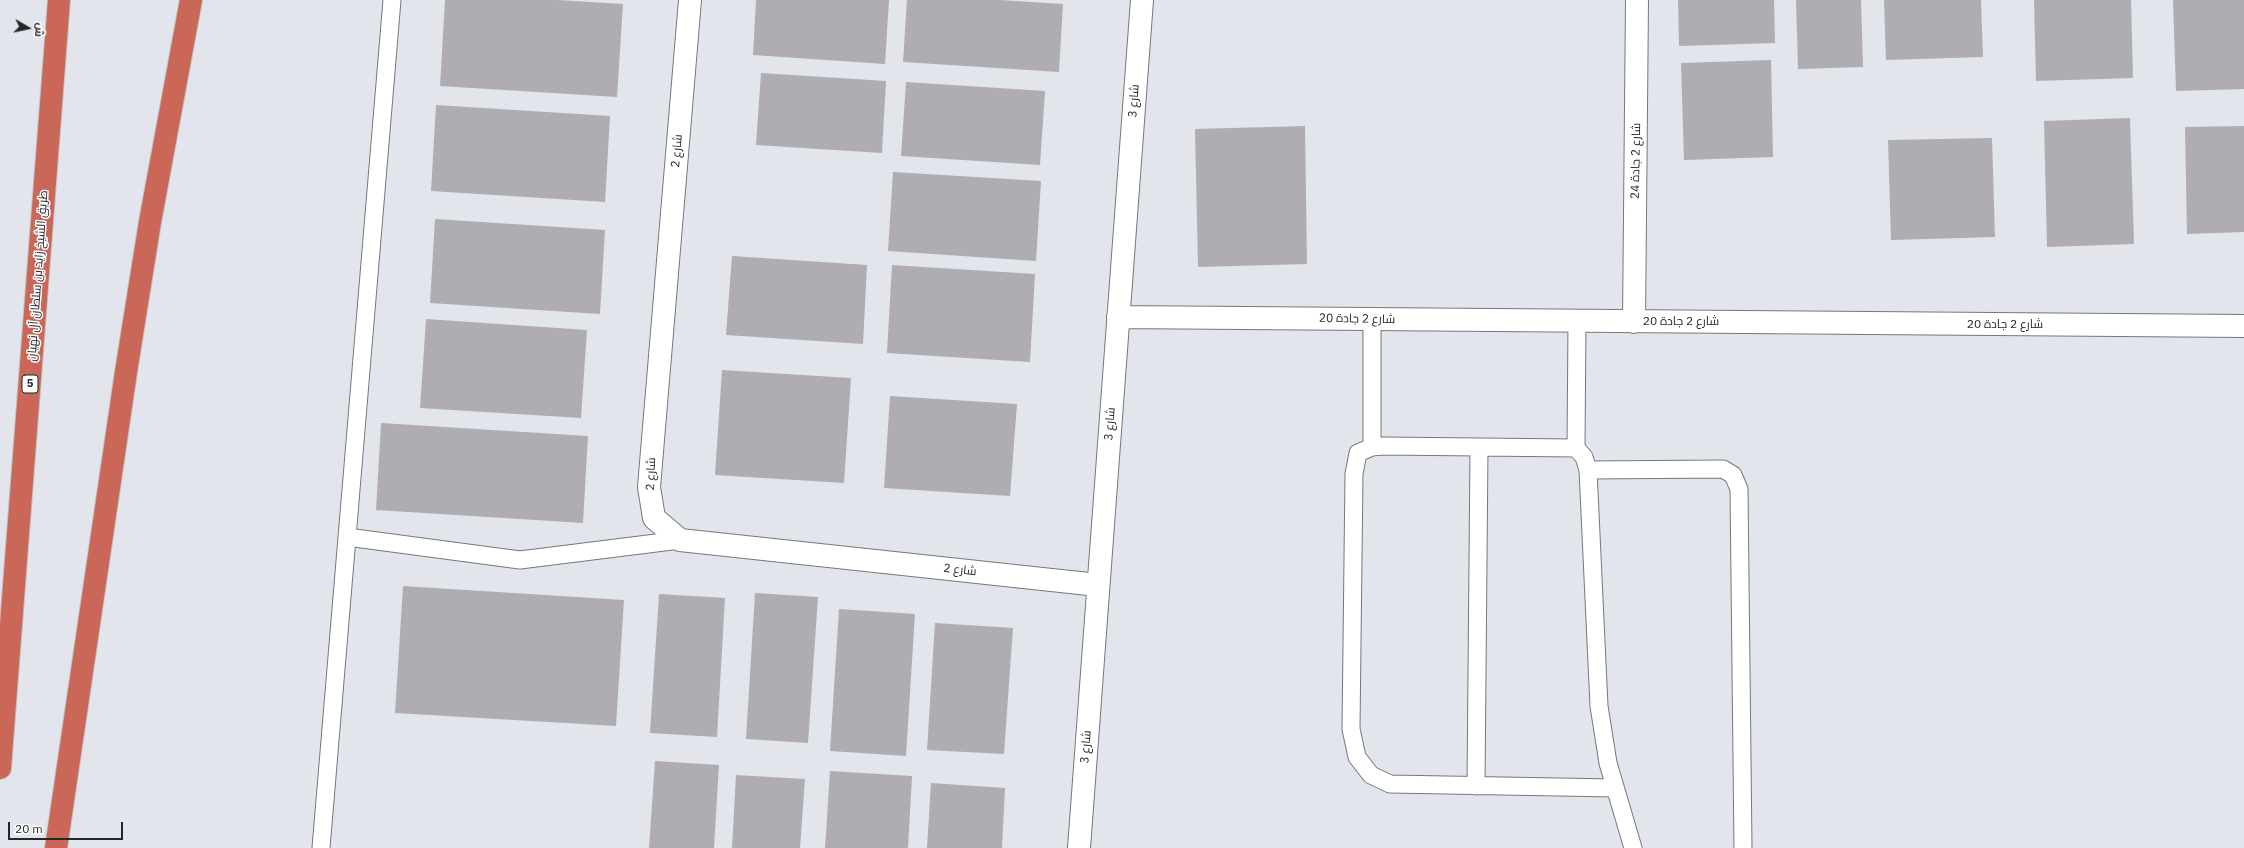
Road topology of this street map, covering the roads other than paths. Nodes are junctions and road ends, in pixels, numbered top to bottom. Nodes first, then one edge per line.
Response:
1 (59, 0) edge
2 (191, 0) edge
3 (392, 0) edge
4 (690, 0) edge
5 (1142, 0) edge
6 (1637, 0) edge
7 (1118, 317) junction
8 (1372, 319) junction
9 (1577, 321) junction
10 (1634, 322) junction
11 (2244, 326) edge
12 (1372, 447) junction
13 (1479, 448) junction
14 (1576, 448) junction
15 (1588, 470) junction
16 (347, 538) junction
17 (680, 540) junction
18 (1098, 584) junction
19 (0, 768) edge
20 (1476, 786) junction
21 (1615, 788) junction
22 (56, 848) edge
23 (321, 848) edge
24 (1079, 848) edge
25 (1633, 848) edge
26 (1743, 848) edge

1 - 19 highway, طريق الشيخ زايد بن سلطان آل نهيان / 5
2 - 22 highway
3 - 16 lane
4 - 17 street, شارع 2
5 - 7 street, شارع 3
6 - 10 street, شارع 2 جادة 24
7 - 8 street, شارع 2 جادة 20
7 - 18 street, شارع 3
8 - 9 street, شارع 2 جادة 20
8 - 12 lane
9 - 10 street, شارع 2 جادة 20
9 - 14 lane
10 - 11 street, شارع 2 جادة 20
12 - 13 lane
12 - 20 lane
13 - 14 lane
13 - 20 lane
14 - 15 lane
15 - 21 lane
15 - 26 lane
16 - 17 lane
16 - 23 lane
17 - 18 street, شارع 2
18 - 24 street, شارع 3
20 - 21 lane
21 - 25 lane

